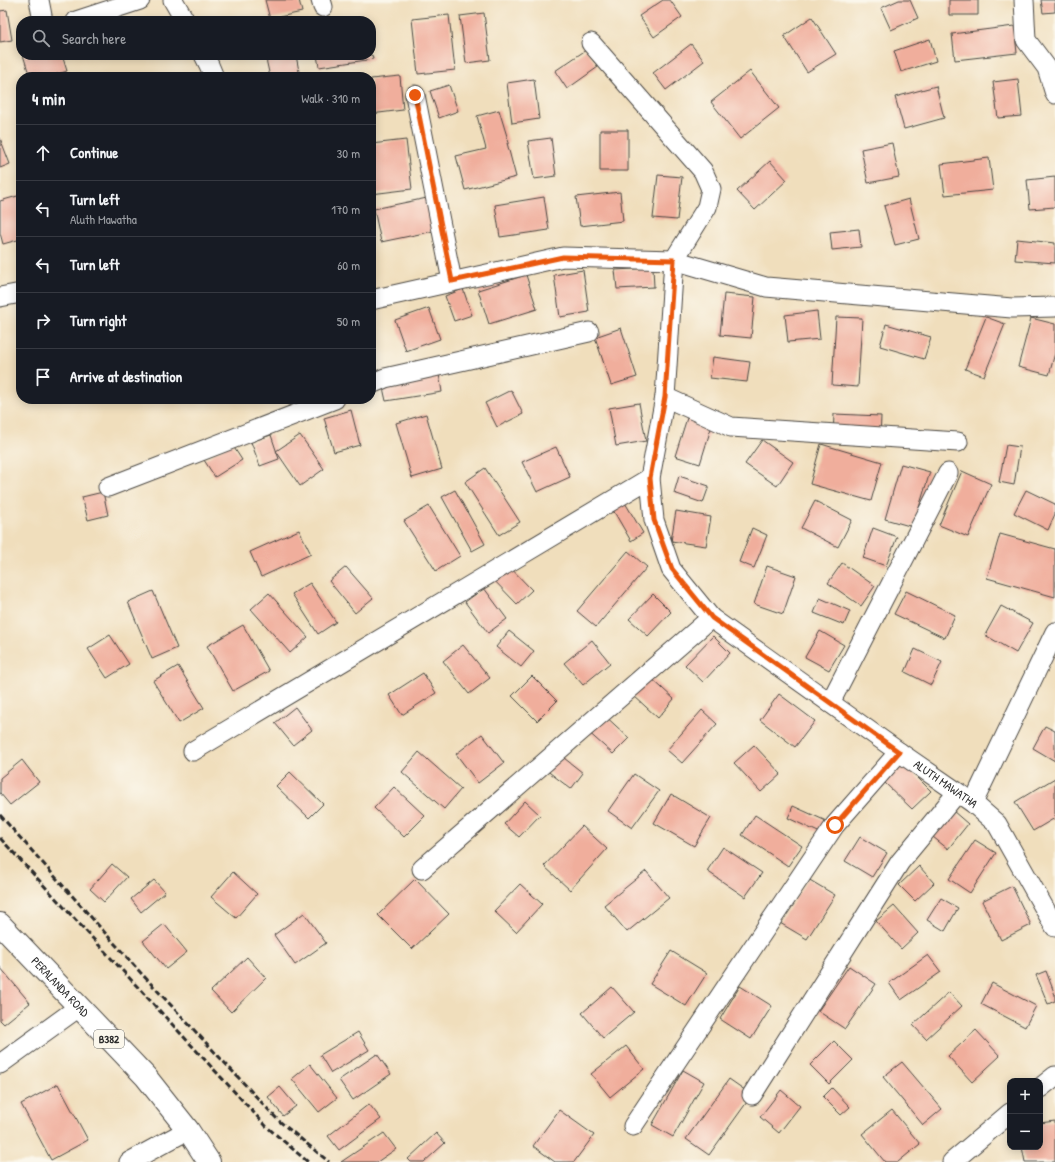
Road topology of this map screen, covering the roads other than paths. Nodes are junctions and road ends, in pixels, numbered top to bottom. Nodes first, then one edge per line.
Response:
1 (39, 0) edge
2 (140, 0) edge
3 (173, 0) edge
4 (1024, 0) edge
5 (42, 16) edge
6 (91, 16) edge
7 (182, 16) edge
8 (591, 43) dead end
9 (206, 60) edge
10 (212, 72) edge
11 (1055, 94) edge
12 (415, 95) dead end
13 (674, 260) junction
14 (452, 281) junction
15 (16, 294) edge
16 (0, 297) edge
17 (376, 299) edge
18 (1055, 307) edge
19 (590, 332) dead end
20 (376, 382) edge
21 (665, 397) junction
22 (316, 404) edge
23 (958, 442) dead end
24 (948, 473) dead end
25 (650, 478) junction
26 (108, 487) dead end
27 (712, 618) junction
28 (1055, 632) edge
29 (830, 703) junction
30 (193, 751) dead end
31 (899, 752) junction
32 (957, 793) junction
33 (973, 803) junction
34 (422, 869) dead end
35 (0, 924) edge
36 (1055, 927) edge
37 (79, 1007) junction
38 (0, 1064) edge
39 (1055, 1076) edge
40 (1043, 1086) edge
41 (752, 1095) dead end
42 (1009, 1114) edge
43 (633, 1126) dead end
44 (188, 1130) junction
45 (129, 1162) edge
46 (209, 1162) edge
47 (952, 1162) edge

1 - 5 street
2 - 6 street
3 - 7 street
4 - 11 street
8 - 13 street
9 - 10 street
12 - 14 street
13 - 14 street
13 - 18 street
13 - 21 street, ALUTH MAWATHA
14 - 17 street
15 - 16 street
19 - 20 street
21 - 23 street
21 - 25 street, ALUTH MAWATHA
22 - 26 street
24 - 29 street
25 - 27 street, ALUTH MAWATHA
25 - 30 street
27 - 29 street, ALUTH MAWATHA
27 - 34 street
28 - 33 street
29 - 31 street, ALUTH MAWATHA
31 - 32 street, ALUTH MAWATHA
31 - 43 street
32 - 33 street, ALUTH MAWATHA
32 - 41 street
33 - 36 street, ALUTH MAWATHA
35 - 37 main road, PERALANDA ROAD / B382
37 - 38 street
37 - 44 main road, PERALANDA ROAD / B382
39 - 40 street
42 - 47 street
44 - 45 street
44 - 46 main road, PERALANDA ROAD / B382

